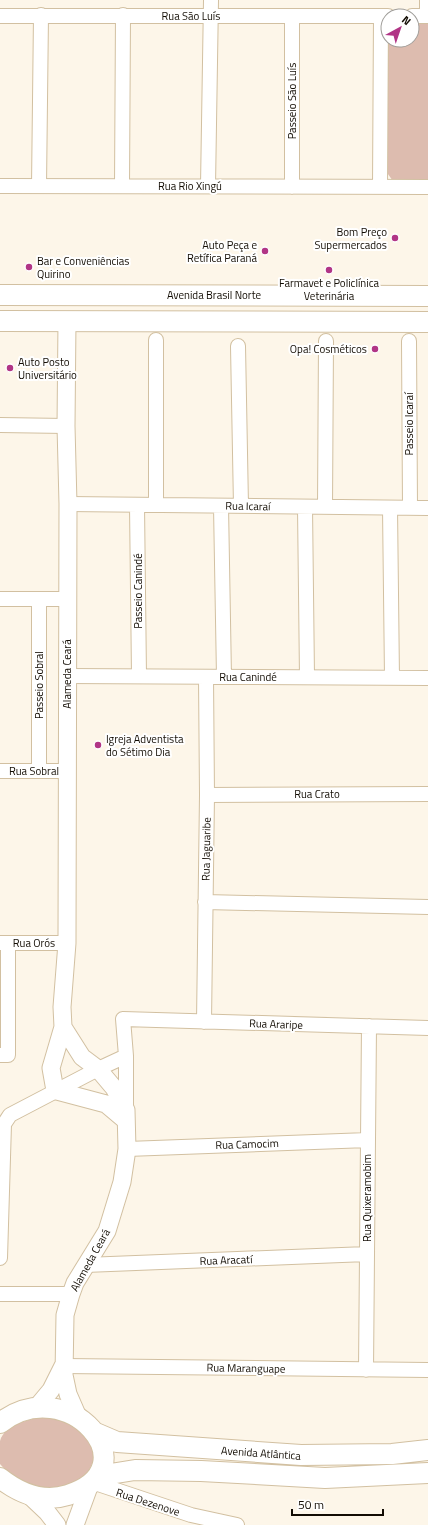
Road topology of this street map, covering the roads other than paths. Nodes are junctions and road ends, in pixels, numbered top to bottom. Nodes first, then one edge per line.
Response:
1 (211, 0) edge
2 (427, 0) edge
3 (41, 15) junction
4 (123, 15) junction
5 (0, 16) edge
6 (211, 16) junction
7 (292, 16) junction
8 (380, 16) edge
9 (428, 16) edge
10 (383, 48) edge
11 (0, 186) edge
12 (39, 186) junction
13 (122, 186) junction
14 (208, 186) junction
15 (292, 187) junction
16 (380, 187) junction
17 (428, 187) edge
18 (0, 295) edge
19 (428, 296) edge
20 (0, 321) edge
21 (68, 321) junction
22 (428, 322) edge
23 (156, 340) dead end
24 (326, 340) dead end
25 (409, 341) dead end
26 (238, 346) dead end
27 (0, 426) edge
28 (66, 426) junction
29 (68, 504) junction
30 (137, 505) junction
31 (156, 505) junction
32 (221, 506) junction
33 (241, 506) junction
34 (305, 507) junction
35 (325, 507) junction
36 (390, 508) junction
37 (410, 508) junction
38 (428, 508) edge
39 (0, 599) edge
40 (39, 599) junction
41 (67, 599) junction
42 (67, 676) junction
43 (139, 676) junction
44 (206, 677) junction
45 (224, 677) junction
46 (307, 677) junction
47 (392, 678) junction
48 (428, 678) edge
49 (0, 771) edge
50 (39, 771) junction
51 (67, 771) junction
52 (428, 794) edge
53 (207, 795) junction
54 (205, 902) junction
55 (428, 907) edge
56 (4, 943) edge
57 (67, 943) junction
58 (204, 1022) junction
59 (369, 1026) junction
60 (63, 1027) junction
61 (428, 1028) edge
62 (4, 1055) edge
63 (126, 1056) junction
64 (82, 1057) junction
65 (51, 1068) junction
66 (98, 1069) junction
67 (57, 1091) junction
68 (125, 1115) junction
69 (368, 1140) junction
70 (127, 1149) junction
71 (1, 1174) edge
72 (367, 1254) junction
73 (0, 1258) edge
74 (85, 1265) junction
75 (0, 1294) edge
76 (71, 1294) junction
77 (63, 1366) junction
78 (366, 1370) junction
79 (428, 1370) edge
80 (36, 1408) junction
81 (78, 1418) junction
82 (0, 1423) edge
83 (96, 1433) junction
84 (428, 1450) edge
85 (428, 1473) edge
86 (0, 1478) edge
87 (97, 1482) junction
88 (28, 1494) junction
89 (57, 1525) edge
90 (75, 1525) edge
91 (237, 1525) edge

1 - 6 street
2 - 9 street
3 - 4 street, Rua São Luís
3 - 5 street, Rua São Luís
3 - 12 street
4 - 6 street, Rua São Luís
4 - 13 street
6 - 7 street, Rua São Luís
6 - 14 street
7 - 8 street, Rua São Luís
7 - 15 street, Passeio São Luís
10 - 16 street
11 - 12 street, Rua Rio Xingú
12 - 13 street, Rua Rio Xingú
13 - 14 street, Rua Rio Xingú
14 - 15 street, Rua Rio Xingú
15 - 16 street, Rua Rio Xingú
16 - 17 street, Rua Rio Xingú
18 - 19 main road, Avenida Brasil Norte
20 - 21 main road
21 - 22 main road
21 - 28 street, Alameda Ceará
23 - 31 street
24 - 35 street
25 - 37 street, Passeio Icaraí
26 - 33 street
27 - 28 street
28 - 29 street, Alameda Ceará
29 - 30 street, Rua Icaraí
29 - 41 street, Alameda Ceará
30 - 31 street, Rua Icaraí
30 - 43 street, Passeio Canindé
31 - 32 street, Rua Icaraí
32 - 33 street, Rua Icaraí
32 - 45 street
33 - 34 street, Rua Icaraí
34 - 35 street, Rua Icaraí
34 - 46 street
35 - 36 street, Rua Icaraí
36 - 37 street, Rua Icaraí
36 - 47 street
37 - 38 street, Rua Icaraí
39 - 40 street
40 - 41 street
40 - 50 street, Passeio Sobral
41 - 42 street, Alameda Ceará
42 - 43 street, Rua Canindé
42 - 51 street, Alameda Ceará
43 - 44 street, Rua Canindé
44 - 45 street, Rua Canindé
44 - 53 street, Rua Jaguaribe
45 - 46 street, Rua Canindé
46 - 47 street, Rua Canindé
47 - 48 street, Rua Canindé
49 - 50 street, Rua Sobral
50 - 51 street, Rua Sobral
51 - 57 street, Alameda Ceará
52 - 53 street, Rua Crato
53 - 54 street, Rua Jaguaribe
54 - 55 street
54 - 58 street, Rua Jaguaribe
56 - 57 street, Rua Orós
56 - 62 street
57 - 60 street, Alameda Ceará
58 - 59 street, Rua Araripe
58 - 63 street, Rua Araripe
59 - 61 street, Rua Araripe
59 - 69 street, Rua Quixeramobim
60 - 64 street
60 - 65 street
63 - 66 street
63 - 68 street
64 - 65 street
64 - 66 street, Alameda Ceará
65 - 67 street
66 - 67 street
66 - 68 street, Alameda Ceará
67 - 68 street
67 - 71 street
68 - 70 street, Alameda Ceará
69 - 70 street, Rua Camocim
69 - 72 street, Rua Quixeramobim
70 - 74 street, Alameda Ceará
71 - 73 street
72 - 74 street, Rua Aracatí
72 - 78 street, Rua Quixeramobim
74 - 76 street, Alameda Ceará
75 - 76 street
76 - 77 street, Alameda Ceará
77 - 78 street, Rua Maranguape
77 - 80 street, Alameda Ceará
77 - 81 street, Alameda Ceará
78 - 79 street, Rua Maranguape
80 - 81 main road, Avenida Atlântica
80 - 82 main road, Avenida Atlântica
81 - 83 main road, Avenida Atlântica
83 - 84 main road, Avenida Atlântica
83 - 87 main road
85 - 87 main road, Avenida Atlântica
86 - 88 main road, Avenida Atlântica
87 - 88 main road, Avenida Atlântica
87 - 90 street
87 - 91 street, Rua Dezenove
88 - 89 street

